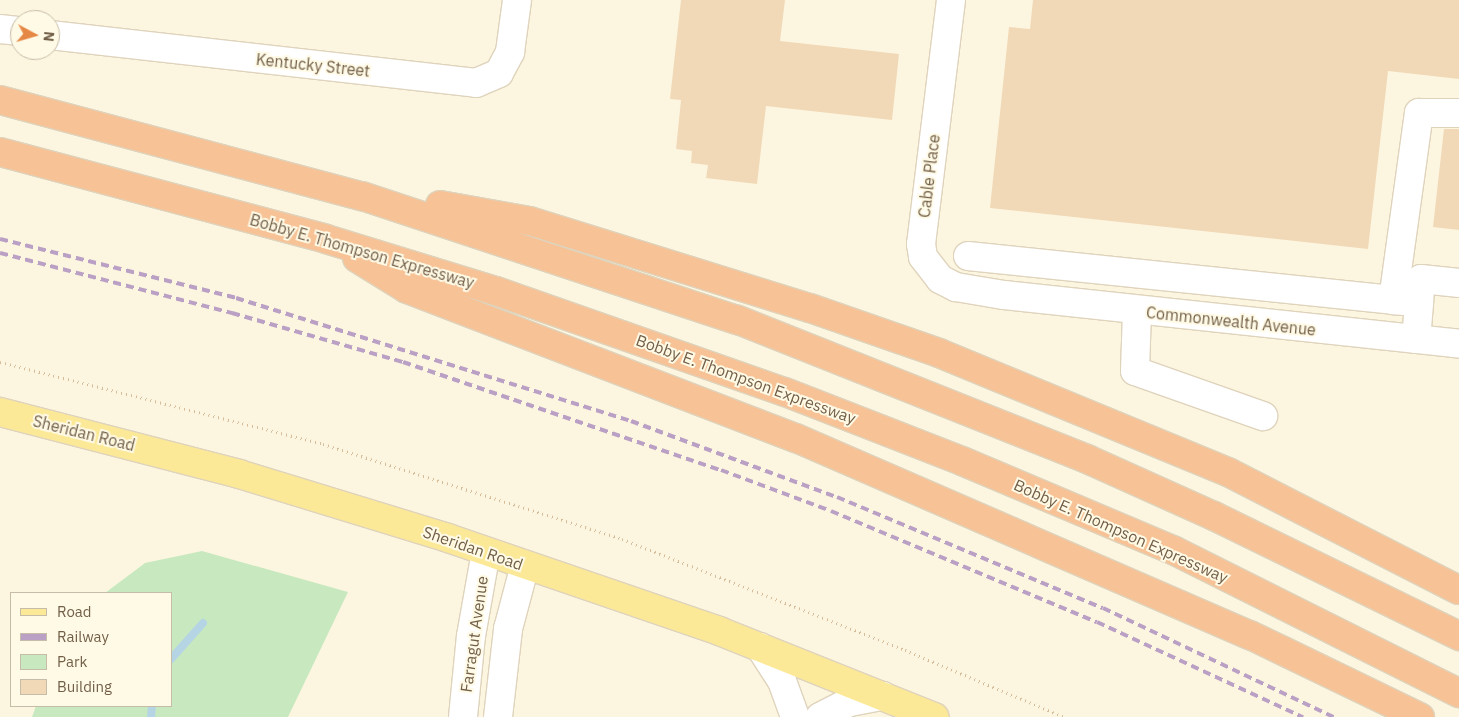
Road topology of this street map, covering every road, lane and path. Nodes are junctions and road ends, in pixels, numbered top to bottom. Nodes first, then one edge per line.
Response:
1 (517, 0) edge
2 (951, 0) edge
3 (60, 36) edge
4 (0, 100) edge
5 (1459, 114) edge
6 (0, 152) edge
7 (308, 181) junction
8 (326, 239) junction
9 (968, 256) dead end
10 (1115, 271) junction
11 (1459, 283) edge
12 (1004, 296) joint
13 (1406, 301) junction
14 (1124, 310) junction
15 (1416, 339) junction
16 (1459, 344) edge
17 (0, 362) edge
18 (0, 412) edge
19 (1263, 416) dead end
20 (486, 552) junction
21 (525, 565) junction
22 (1459, 590) edge
23 (1459, 636) edge
24 (760, 647) junction
25 (1459, 693) edge
26 (882, 696) junction
27 (463, 717) edge
28 (498, 717) edge
29 (795, 717) edge
30 (820, 717) edge
31 (934, 717) edge
32 (1064, 717) edge
33 (1420, 717) edge

1 - 3 street, Kentucky Street
2 - 12 street, Cable Place
4 - 7 highway
5 - 13 street
6 - 8 highway, Bobby E. Thompson Expressway
7 - 22 highway
7 - 23 highway
8 - 25 highway, Bobby E. Thompson Expressway
8 - 33 highway
9 - 10 street
10 - 13 street
10 - 14 street
11 - 13 street
12 - 14 street, Commonwealth Avenue
13 - 15 street
14 - 15 street, Commonwealth Avenue
14 - 19 street
15 - 16 street, Commonwealth Avenue
17 - 32 path
18 - 20 main road, Sheridan Road
20 - 21 main road, Sheridan Road
20 - 27 street, Farragut Avenue
21 - 24 main road, Sheridan Road
21 - 28 street, Farragut Avenue
24 - 26 main road, Sheridan Road
24 - 29 street
26 - 30 street
26 - 31 main road, Sheridan Road

